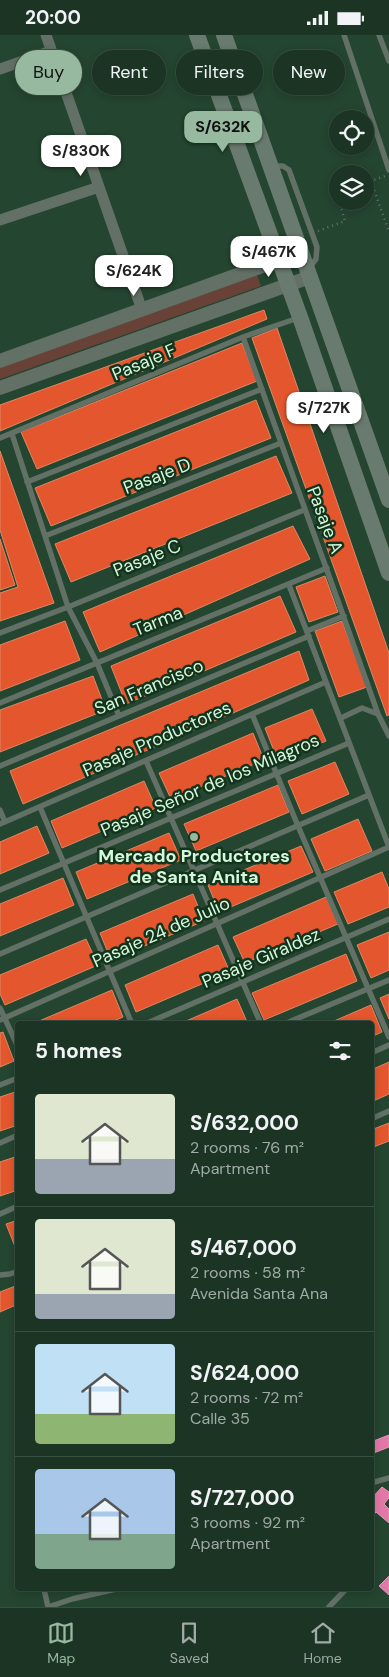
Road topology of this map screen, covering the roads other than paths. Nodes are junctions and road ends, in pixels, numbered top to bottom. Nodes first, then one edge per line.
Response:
1 (46, 35) edge
2 (197, 35) edge
3 (224, 35) edge
4 (344, 35) edge
5 (380, 35) edge
6 (51, 50) edge
7 (389, 61) edge
8 (15, 64) edge
9 (0, 69) edge
10 (67, 95) edge
11 (270, 166) junction
12 (389, 170) edge
13 (99, 187) junction
14 (0, 220) edge
15 (301, 252) junction
16 (278, 260) junction
17 (309, 274) junction
18 (288, 285) junction
19 (142, 310) junction
20 (300, 317) junction
21 (244, 337) junction
22 (0, 361) edge
23 (0, 388) edge
24 (262, 389) junction
25 (12, 433) junction
26 (0, 438) edge
27 (281, 443) junction
28 (27, 482) junction
29 (389, 500) edge
30 (304, 510) junction
31 (45, 536) junction
32 (327, 568) junction
33 (389, 573) edge
34 (289, 585) junction
35 (68, 607) junction
36 (344, 616) junction
37 (0, 633) edge
38 (308, 634) junction
39 (97, 663) junction
40 (326, 682) junction
41 (0, 703) edge
42 (252, 714) junction
43 (378, 714) junction
44 (119, 716) junction
45 (340, 718) junction
46 (389, 736) edge
47 (349, 743) junction
48 (146, 761) junction
49 (0, 766) edge
50 (276, 774) junction
51 (369, 795) junction
52 (40, 807) junction
53 (0, 810) edge
54 (170, 818) junction
55 (2, 823) edge
56 (298, 826) junction
57 (389, 847) edge
58 (64, 863) junction
59 (194, 871) junction
60 (321, 877) junction
61 (0, 890) edge
62 (86, 918) junction
63 (389, 919) edge
64 (216, 924) junction
65 (347, 938) junction
66 (0, 955) edge
67 (108, 972) junction
68 (389, 980) edge
69 (243, 982) junction
70 (369, 989) junction
71 (0, 1008) edge
72 (2, 1019) edge
73 (131, 1021) edge
74 (151, 1021) edge
75 (260, 1021) edge
76 (291, 1021) edge
77 (389, 1037) edge
78 (15, 1042) edge
79 (389, 1045) edge
80 (374, 1052) edge
81 (15, 1079) edge
82 (0, 1085) edge
83 (389, 1111) edge
84 (374, 1118) edge
85 (15, 1136) edge
86 (0, 1143) edge
87 (15, 1207) edge
88 (0, 1214) edge
89 (15, 1272) edge
90 (0, 1275) edge
91 (389, 1478) edge
92 (374, 1482) edge
93 (44, 1591) edge
94 (107, 1591) edge
95 (344, 1591) edge
96 (48, 1607) edge
97 (329, 1607) edge

1 - 6 street
2 - 16 main road
3 - 11 main road
4 - 12 lane
5 - 7 lane
8 - 9 street
10 - 13 street
11 - 15 main road
11 - 17 lane
13 - 14 street
13 - 19 street
15 - 16 street
15 - 17 main road
16 - 18 main road
16 - 19 street
17 - 18 street
17 - 29 main road
18 - 20 main road
18 - 23 street
19 - 22 street
20 - 21 lane, Pasaje F
20 - 33 main road
21 - 24 lane, Pasaje A
21 - 25 lane, Pasaje F
24 - 27 lane, Pasaje A
24 - 28 lane
25 - 26 lane, Pasaje F
25 - 28 lane
27 - 30 lane, Pasaje A
27 - 31 lane, Pasaje D
28 - 31 lane
30 - 32 lane, Pasaje A
30 - 35 lane, Pasaje C
31 - 35 lane
32 - 34 lane, Tarma
32 - 36 lane, Pasaje A
34 - 38 lane
34 - 39 lane, Tarma
35 - 37 lane, Pasaje C
35 - 39 lane
36 - 38 lane, San Francisco
36 - 43 lane, Pasaje A
38 - 40 lane
38 - 44 lane, San Francisco
39 - 41 lane, Tarma
39 - 44 lane
40 - 42 lane, Pasaje Productores
40 - 45 lane
42 - 48 lane, Pasaje Productores
42 - 50 lane
43 - 45 lane
43 - 46 lane, Pasaje A
44 - 49 lane, San Francisco
45 - 47 lane
47 - 50 lane, Pasaje Señor de los Milagros
47 - 51 lane
48 - 52 lane, Pasaje Productores
48 - 54 lane
50 - 54 lane, Pasaje Señor de los Milagros
50 - 56 lane
51 - 56 lane
51 - 57 lane
52 - 55 lane, Pasaje Productores
52 - 58 lane
53 - 55 lane
54 - 58 lane, Pasaje Señor de los Milagros
54 - 59 lane
56 - 59 lane
56 - 60 lane
57 - 60 lane, Pasaje 24 de Julio
58 - 61 lane, Pasaje Señor de los Milagros
58 - 62 lane
59 - 62 lane
59 - 64 lane
60 - 64 lane, Pasaje 24 de Julio
60 - 65 lane
62 - 66 lane
62 - 67 lane
63 - 65 lane, Pasaje Giraldez
64 - 67 lane, Pasaje 24 de Julio
64 - 69 lane
65 - 69 lane, Pasaje Giraldez
65 - 70 lane
67 - 72 lane, Pasaje 24 de Julio
67 - 73 lane
68 - 70 lane
69 - 74 lane, Pasaje Giraldez
69 - 75 lane
70 - 76 lane
70 - 77 lane
71 - 72 lane
72 - 78 lane
79 - 80 lane
81 - 82 lane
83 - 84 lane
85 - 86 lane
87 - 88 lane
89 - 90 lane
91 - 92 lane
93 - 96 lane
94 - 96 lane
95 - 97 lane

